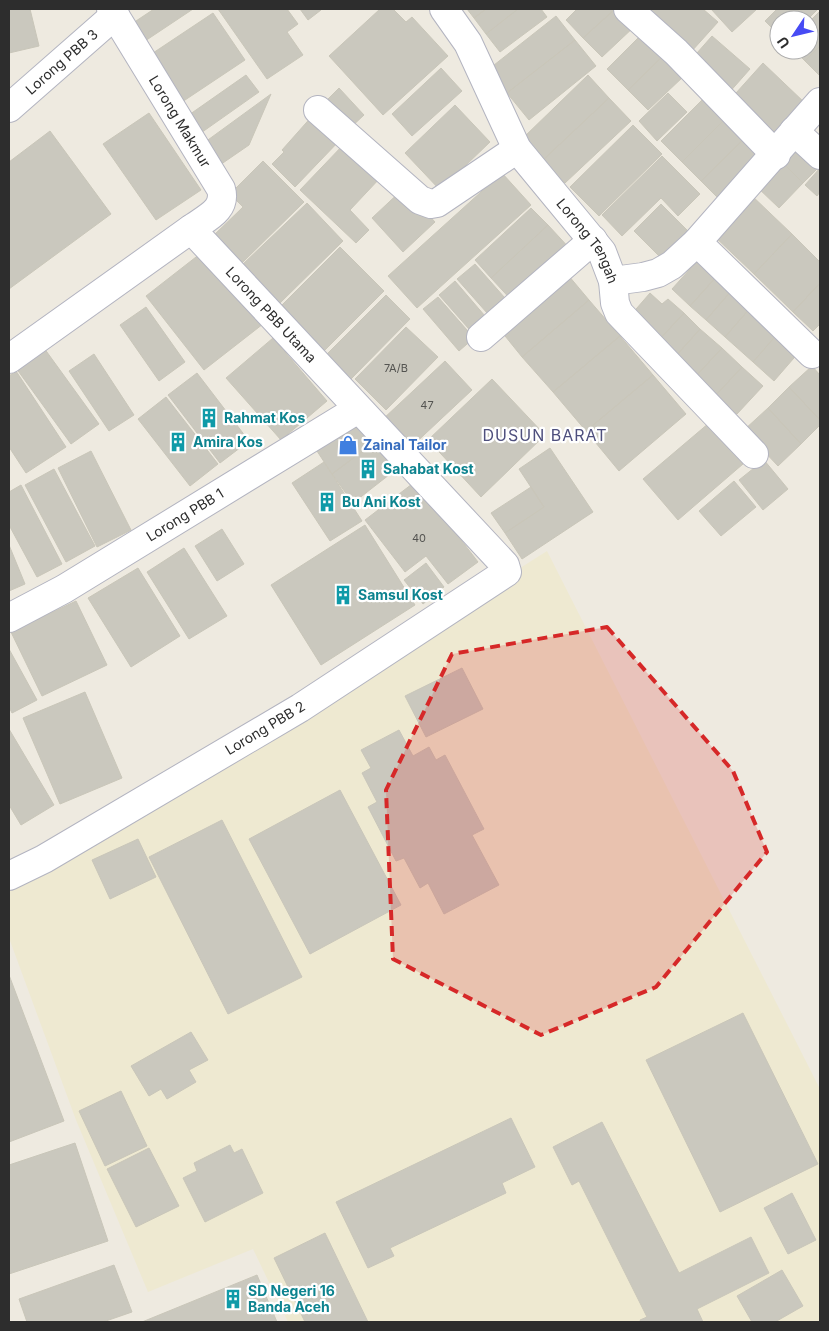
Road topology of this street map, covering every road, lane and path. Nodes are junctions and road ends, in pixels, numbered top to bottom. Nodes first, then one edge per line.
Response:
1 (444, 9) edge
2 (628, 9) edge
3 (113, 12) edge
4 (820, 102) edge
5 (9, 108) edge
6 (318, 110) dead end
7 (794, 131) junction
8 (517, 149) junction
9 (776, 155) junction
10 (820, 155) edge
11 (191, 229) junction
12 (592, 240) junction
13 (697, 242) junction
14 (613, 281) junction
15 (481, 337) dead end
16 (812, 354) dead end
17 (9, 358) edge
18 (358, 409) junction
19 (754, 454) dead end
20 (505, 564) joint
21 (9, 618) edge
22 (9, 876) edge

1 - 8 street, Lorong Tengah
2 - 9 street
3 - 5 street, Lorong PBB 3
3 - 11 street, Lorong Makmur
4 - 7 street
6 - 8 street
7 - 9 street
7 - 10 street
8 - 12 street, Lorong Tengah
9 - 13 street
11 - 17 street
11 - 18 street, Lorong PBB Utama
12 - 14 street, Lorong Tengah
12 - 15 street
13 - 14 street
13 - 16 street
14 - 19 street, Lorong Tengah
18 - 20 street, Lorong PBB Utama
18 - 21 street, Lorong PBB 1
20 - 22 street, Lorong PBB 2

